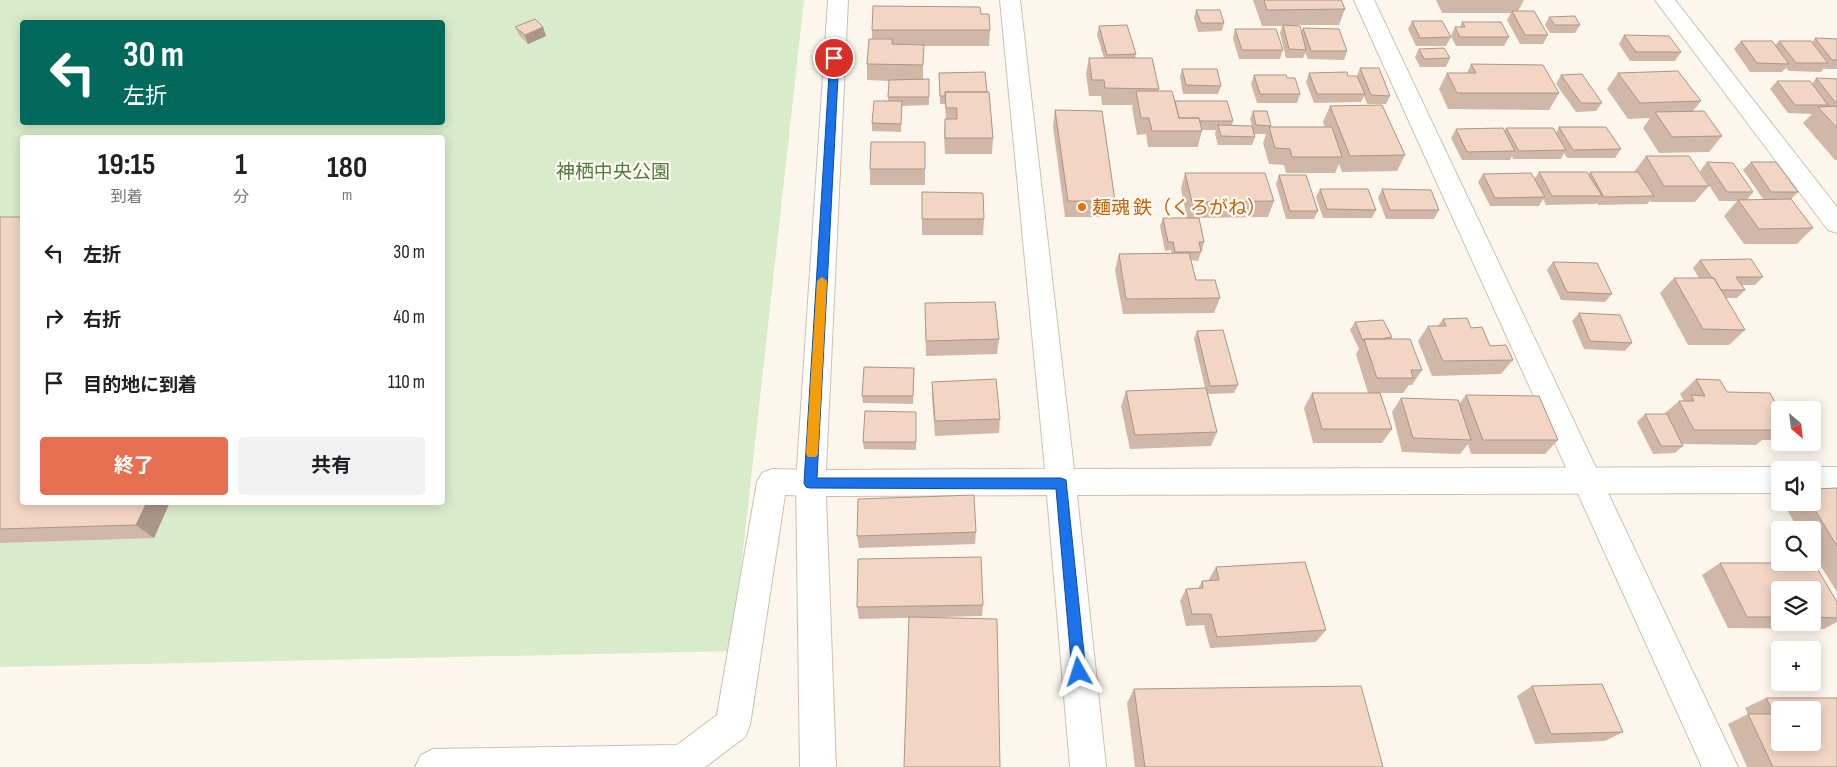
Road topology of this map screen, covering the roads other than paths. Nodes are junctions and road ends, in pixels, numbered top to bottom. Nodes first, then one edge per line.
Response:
1 (838, 0) edge
2 (1010, 0) edge
3 (1364, 0) edge
4 (1665, 0) edge
5 (1837, 224) edge
6 (1771, 480) edge
7 (1821, 480) edge
8 (1837, 480) edge
9 (1588, 482) junction
10 (810, 483) junction
11 (1061, 483) junction
12 (433, 767) edge
13 (818, 767) edge
14 (1088, 767) edge
15 (1720, 767) edge

1 - 10 street
2 - 11 street
3 - 9 street
4 - 5 street
6 - 9 street
7 - 8 street
9 - 11 street
9 - 15 street
10 - 11 street
10 - 12 street
10 - 13 street
11 - 14 street

